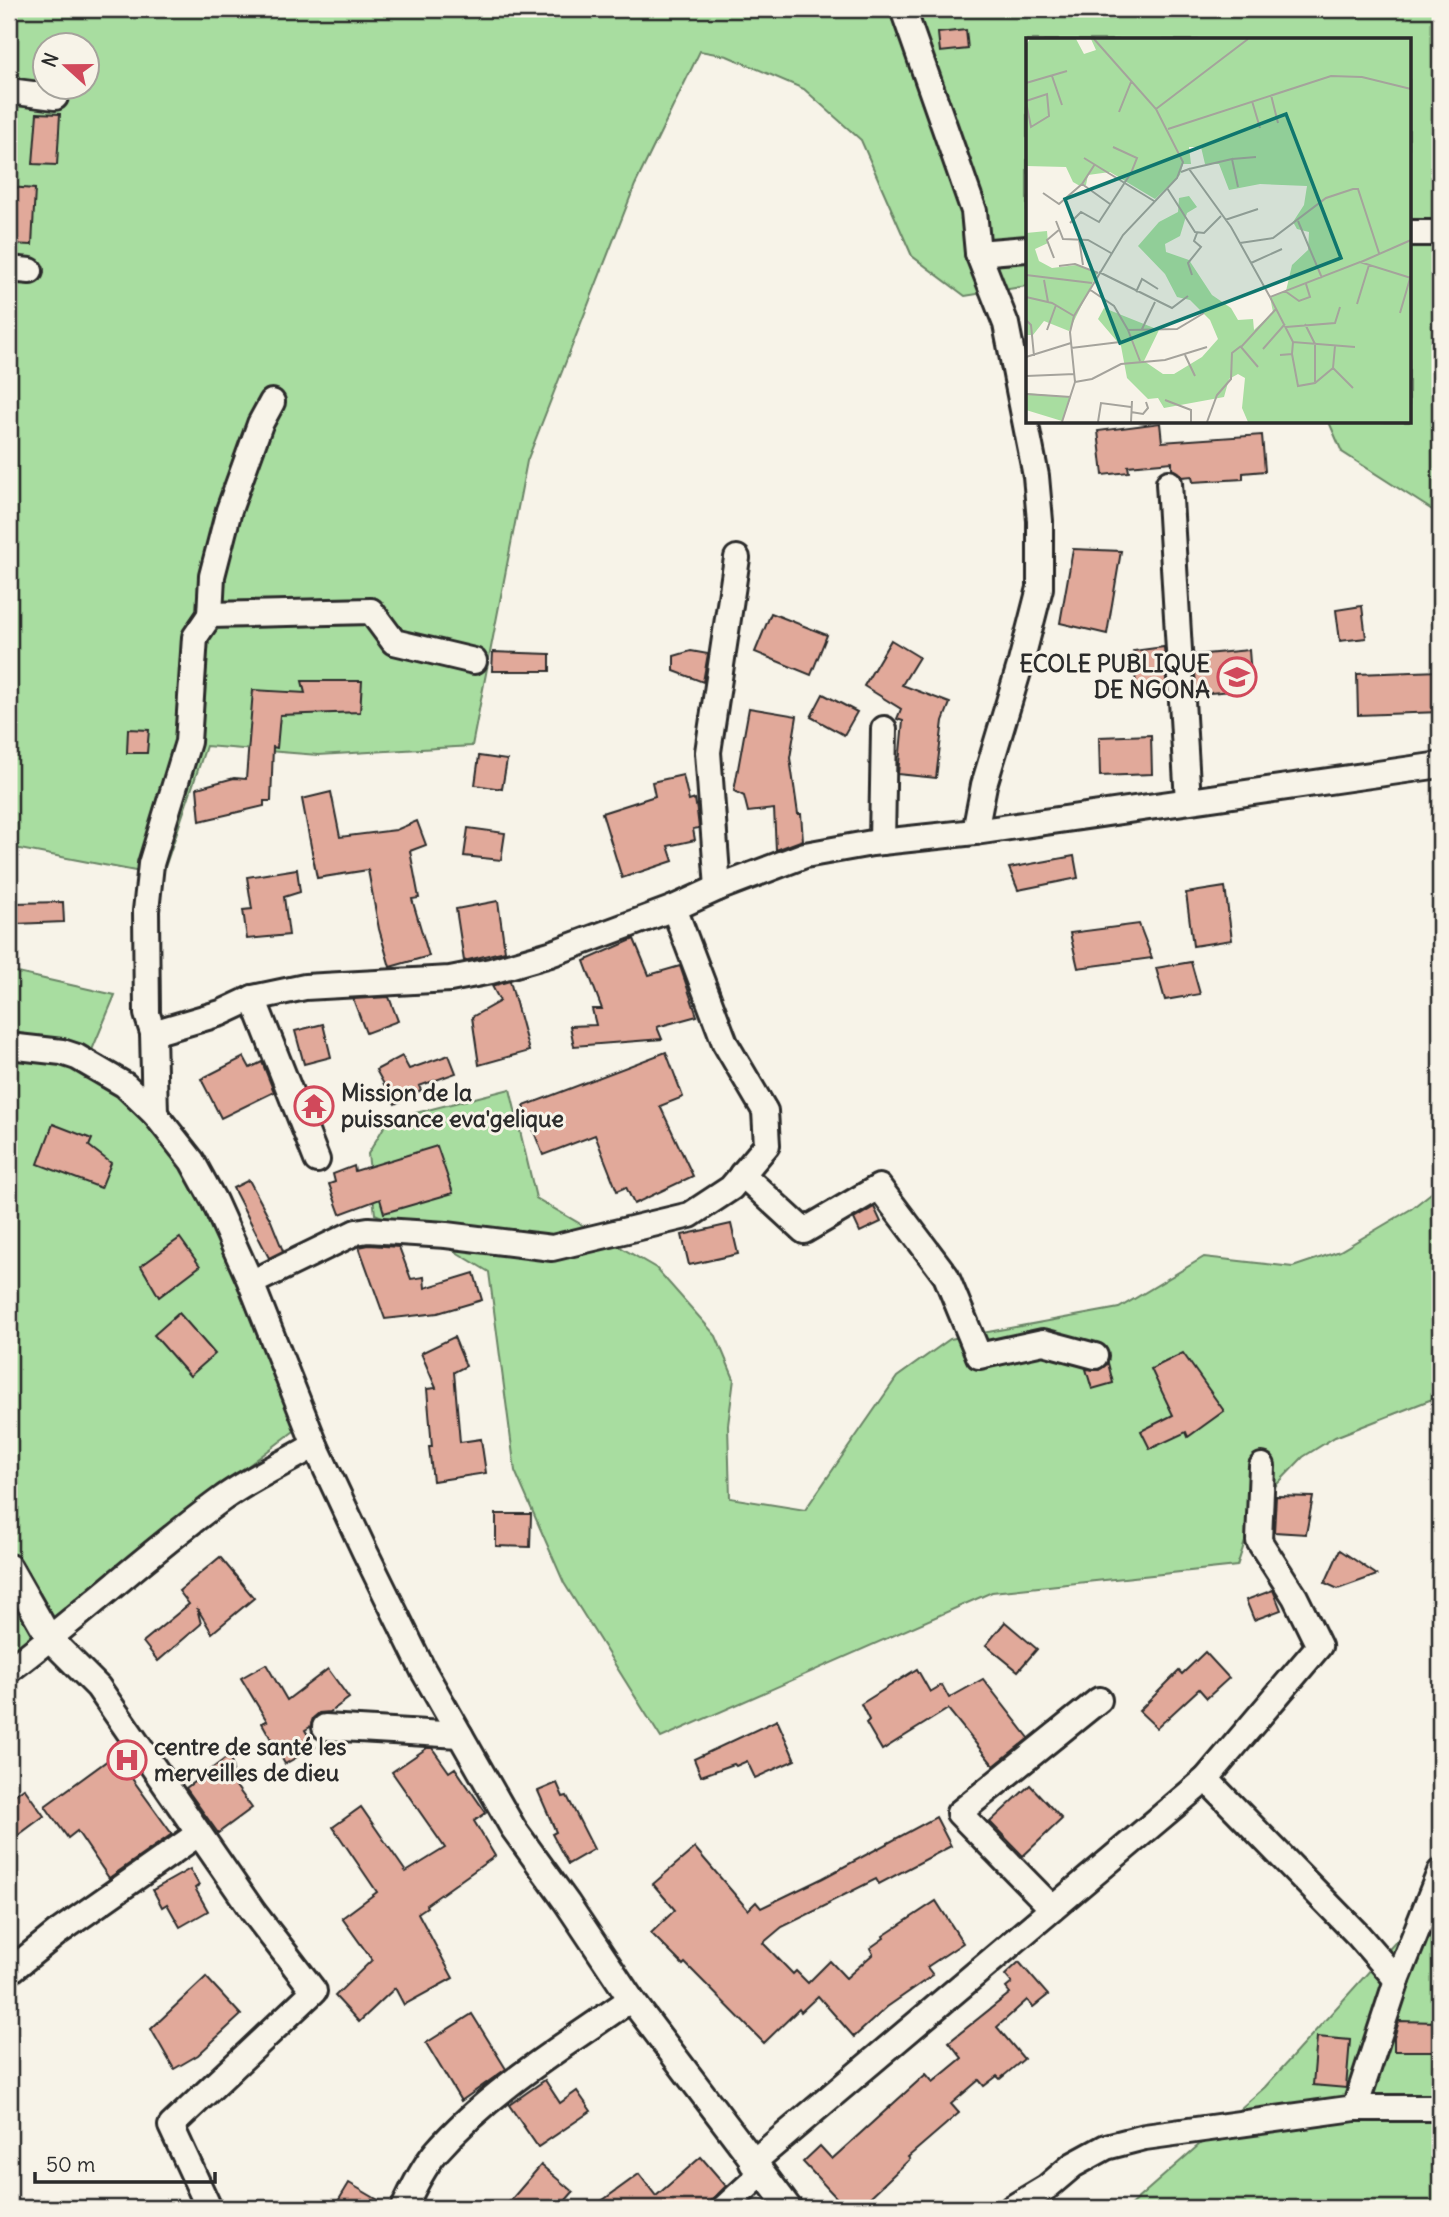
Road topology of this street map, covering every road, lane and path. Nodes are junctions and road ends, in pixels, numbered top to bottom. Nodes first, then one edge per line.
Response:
1 (903, 9) edge
2 (9, 91) edge
3 (32, 94) edge
4 (1410, 233) edge
5 (1440, 233) edge
6 (1026, 249) edge
7 (978, 253) junction
8 (272, 402) dead end
9 (1169, 483) dead end
10 (737, 558) dead end
11 (209, 615) junction
12 (474, 661) dead end
13 (884, 729) dead end
14 (1440, 765) edge
15 (1188, 801) junction
16 (975, 832) junction
17 (882, 842) junction
18 (718, 888) junction
19 (674, 908) junction
20 (253, 998) junction
21 (153, 1033) junction
22 (9, 1046) edge
23 (155, 1114) junction
24 (317, 1160) dead end
25 (743, 1174) junction
26 (251, 1283) junction
27 (1095, 1356) dead end
28 (315, 1445) junction
29 (1262, 1466) dead end
30 (9, 1567) edge
31 (50, 1639) junction
32 (9, 1671) edge
33 (1099, 1700) dead end
34 (325, 1727) dead end
35 (460, 1735) junction
36 (1206, 1779) junction
37 (198, 1834) junction
38 (1440, 1872) edge
39 (1052, 1908) junction
40 (9, 1972) edge
41 (1397, 1980) junction
42 (631, 1999) junction
43 (1355, 2108) junction
44 (1440, 2108) edge
45 (756, 2168) junction
46 (209, 2208) edge
47 (404, 2208) edge
48 (724, 2208) edge
49 (789, 2208) edge
50 (1012, 2208) edge

1 - 7 street
2 - 3 street
4 - 5 street
6 - 7 street
7 - 16 street
8 - 11 street
9 - 15 street
10 - 18 street
11 - 12 street
11 - 21 street
13 - 17 street
14 - 15 street
15 - 16 street
16 - 17 street
17 - 18 street
18 - 19 street
19 - 20 street
19 - 25 street
20 - 21 street
20 - 24 street
21 - 23 street
22 - 23 street
23 - 26 street
25 - 26 street
25 - 27 street
26 - 28 street
28 - 31 street
28 - 35 street
29 - 36 street
30 - 31 street
31 - 32 street
31 - 37 street
33 - 39 street
34 - 35 street
35 - 42 street
36 - 39 street
36 - 41 street
37 - 40 street
37 - 46 street
38 - 41 street
39 - 45 street
41 - 43 street
42 - 45 street
42 - 47 street
43 - 44 street
43 - 50 street
45 - 48 street
45 - 49 street

